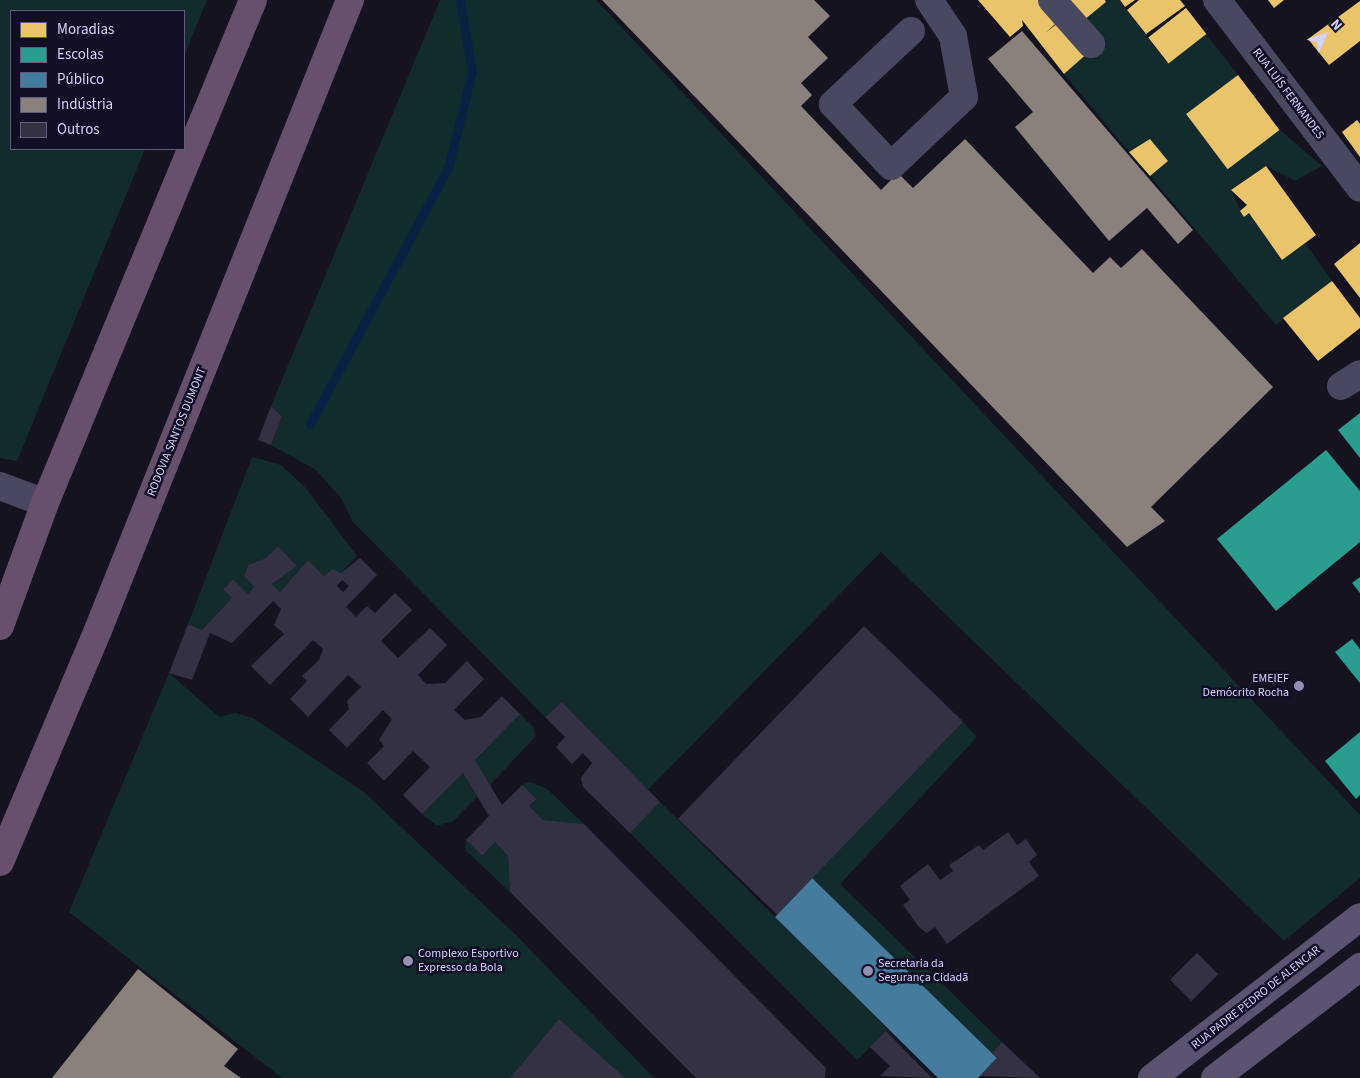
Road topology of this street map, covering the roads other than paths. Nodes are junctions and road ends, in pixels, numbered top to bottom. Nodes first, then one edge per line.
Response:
1 (254, 0) edge
2 (350, 0) edge
3 (929, 0) edge
4 (1052, 0) edge
5 (1217, 0) edge
6 (911, 31) dead end
7 (1091, 44) dead end
8 (1360, 188) edge
9 (0, 486) edge
10 (45, 503) junction
11 (0, 626) edge
12 (0, 862) edge
13 (1360, 917) edge
14 (1360, 967) edge
15 (1272, 987) junction
16 (1296, 1018) junction
17 (1152, 1078) edge
18 (1215, 1078) edge

1 - 10 highway
2 - 12 highway, RODOVIA SANTOS DUMONT
3 - 6 street
4 - 7 street
5 - 8 street, RUA LUÍS FERNANDES
9 - 10 street
10 - 11 highway
13 - 15 main road, RUA PADRE PEDRO DE ALENCAR
14 - 16 main road
15 - 16 main road
15 - 17 main road, RUA PADRE PEDRO DE ALENCAR
16 - 18 main road

